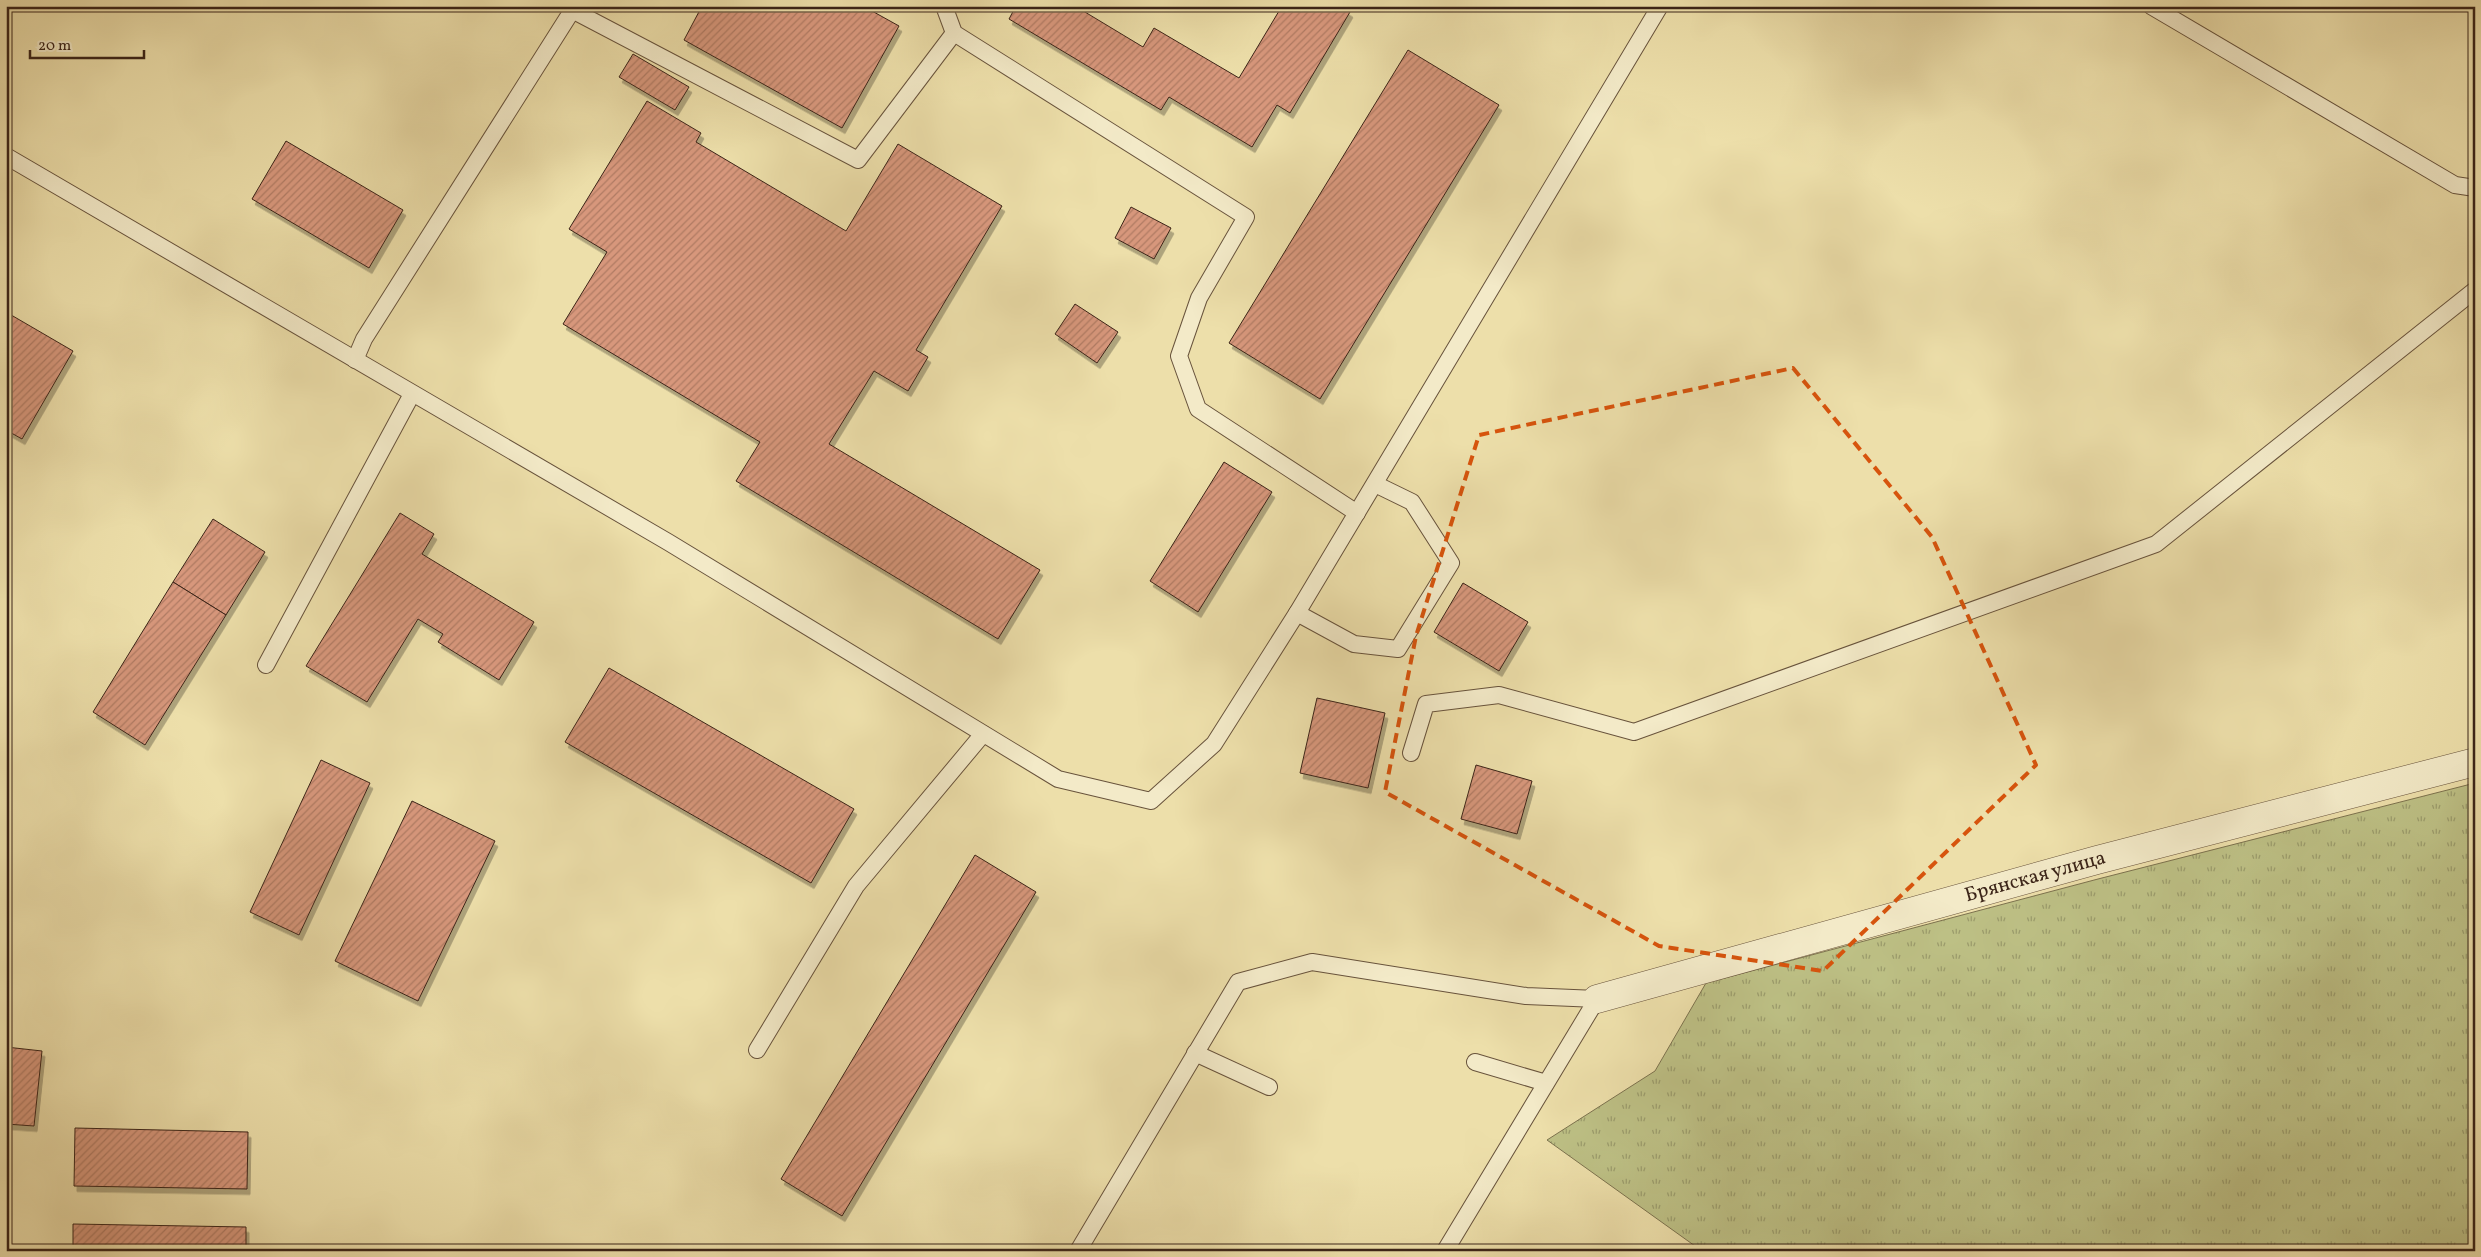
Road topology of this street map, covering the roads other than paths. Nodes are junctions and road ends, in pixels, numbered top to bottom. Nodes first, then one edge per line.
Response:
1 (944, 6) edge
2 (1660, 6) edge
3 (2151, 6) edge
4 (574, 8) edge
5 (954, 33) junction
6 (6, 156) edge
7 (2475, 188) edge
8 (2475, 290) edge
9 (355, 360) junction
10 (412, 394) junction
11 (1375, 484) junction
12 (1357, 513) junction
13 (1297, 613) junction
14 (266, 665) dead end
15 (983, 734) junction
16 (1411, 753) dead end
17 (2475, 762) edge
18 (1596, 999) junction
19 (757, 1050) dead end
20 (1195, 1053) junction
21 (1475, 1062) dead end
22 (1546, 1084) junction
23 (1269, 1087) dead end
24 (1078, 1251) edge
25 (1445, 1251) edge

1 - 5 lane
2 - 11 lane
3 - 7 lane
4 - 5 lane
4 - 9 lane
5 - 12 lane
6 - 9 lane
8 - 16 lane
9 - 10 lane
10 - 14 lane
10 - 15 lane
11 - 12 lane
11 - 13 lane
12 - 13 lane
13 - 15 lane
15 - 19 lane
17 - 18 street, Брянская улица
18 - 20 lane
18 - 22 lane
20 - 23 lane
20 - 24 lane
21 - 22 lane
22 - 25 lane

